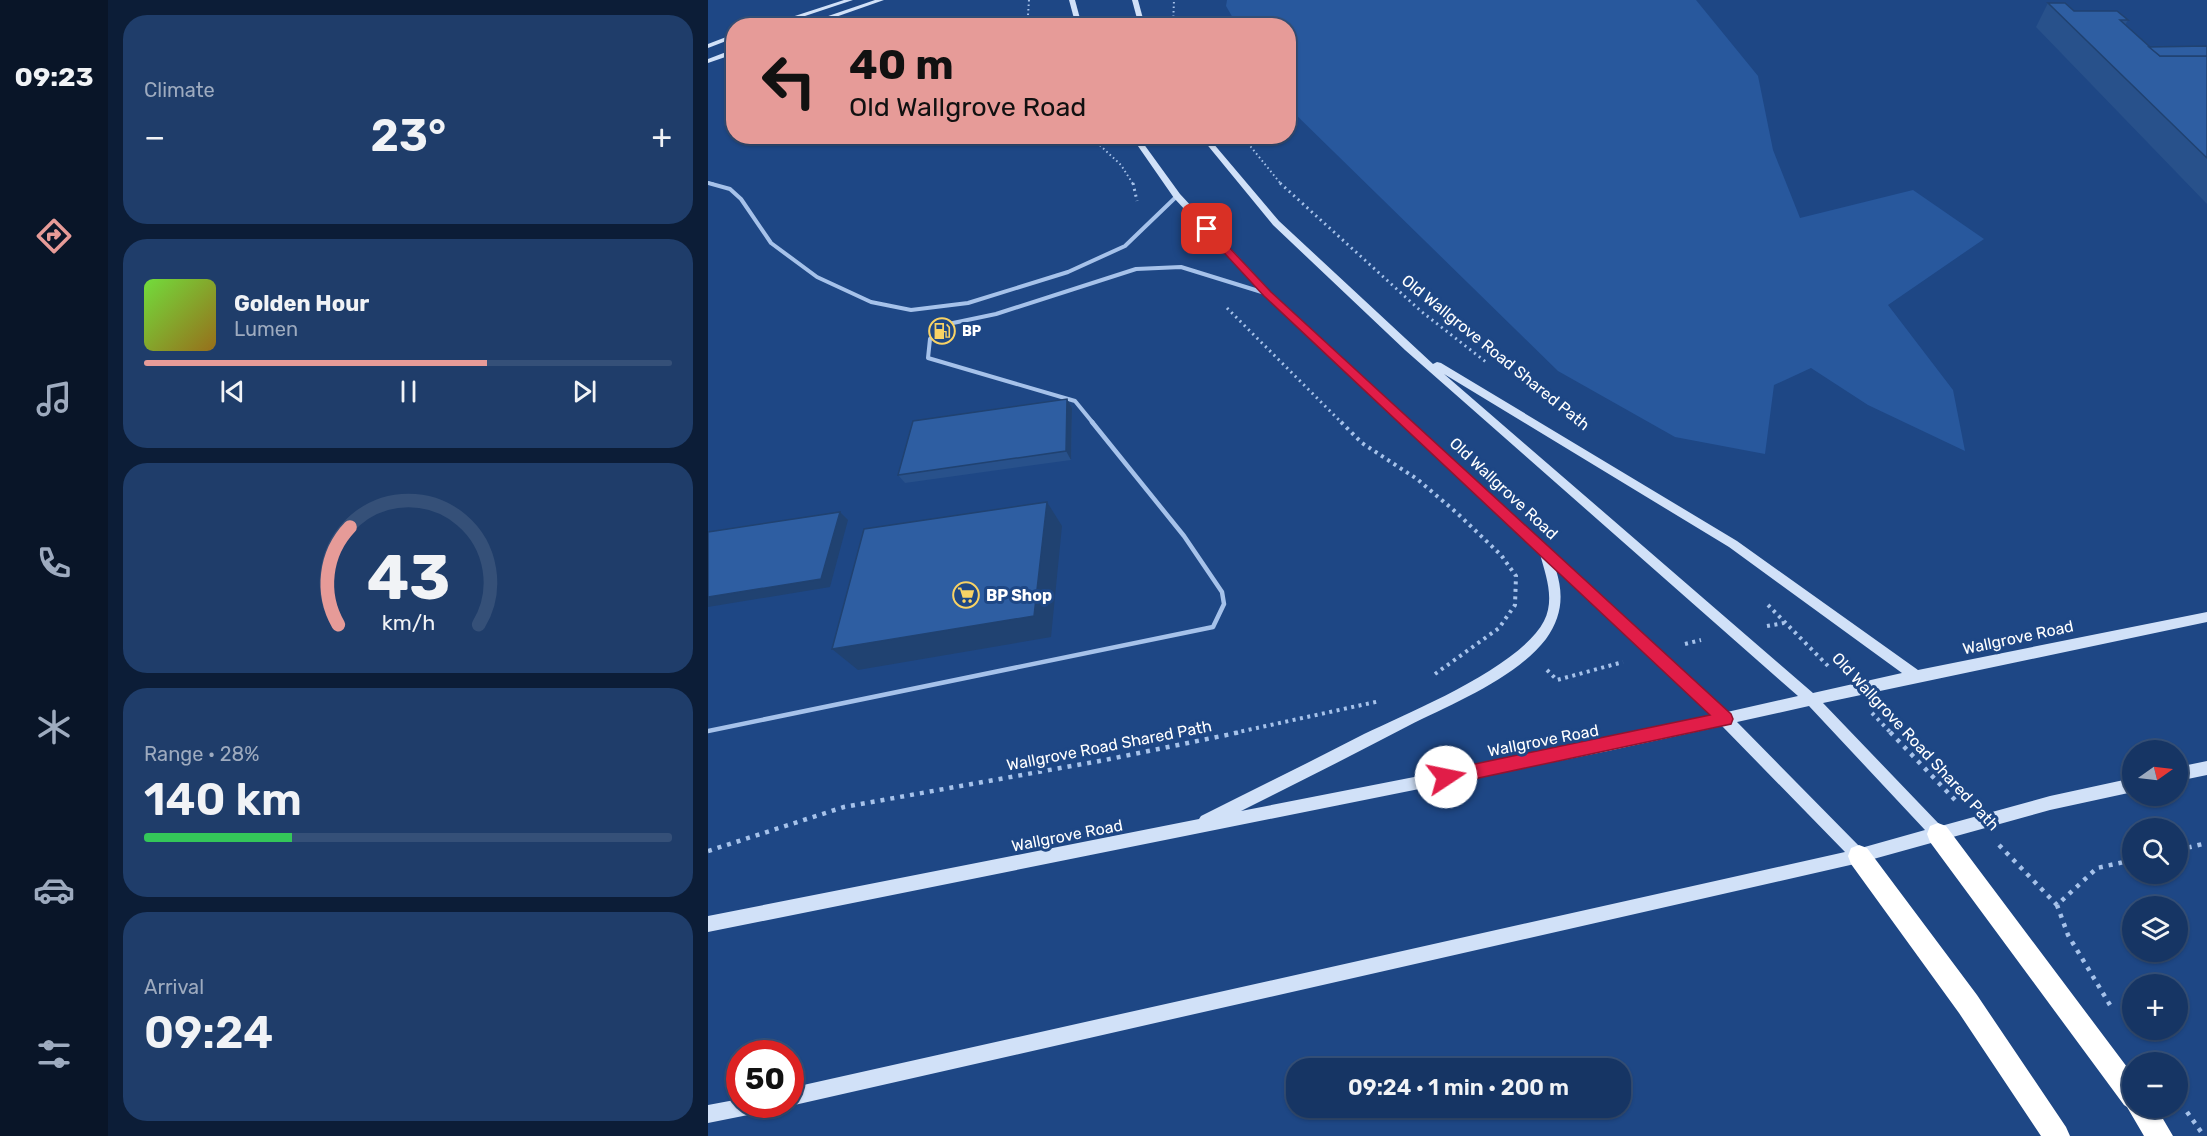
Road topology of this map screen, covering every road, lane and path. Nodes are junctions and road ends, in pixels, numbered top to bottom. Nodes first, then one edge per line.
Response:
1 (844, 0) edge
2 (850, 0) edge
3 (881, 0) edge
4 (1029, 0) edge
5 (1072, 0) edge
6 (1135, 0) edge
7 (1173, 0) edge
8 (822, 8) junction
9 (791, 18) edge
10 (826, 18) edge
11 (1029, 18) edge
12 (1077, 18) edge
13 (1140, 18) edge
14 (1173, 18) edge
15 (726, 39) edge
16 (708, 46) edge
17 (726, 54) edge
18 (708, 61) edge
19 (1099, 144) edge
20 (1140, 144) edge
21 (1210, 144) edge
22 (1248, 144) edge
23 (708, 183) edge
24 (1177, 196) junction
25 (1139, 232) junction
26 (1268, 294) junction
27 (1223, 304) dead end
28 (1408, 348) junction
29 (1494, 369) dead end
30 (1545, 551) junction
31 (1764, 601) dead end
32 (2207, 617) edge
33 (1619, 663) dead end
34 (1433, 675) dead end
35 (1916, 676) junction
36 (1557, 680) dead end
37 (1851, 691) junction
38 (1384, 699) dead end
39 (1812, 700) junction
40 (1725, 719) junction
41 (708, 731) edge
42 (2207, 768) edge
43 (2188, 772) edge
44 (2122, 787) edge
45 (1978, 823) junction
46 (1191, 828) junction
47 (1938, 834) junction
48 (2207, 843) edge
49 (2188, 848) edge
50 (708, 851) edge
51 (1859, 856) junction
52 (2122, 862) edge
53 (2057, 905) junction
54 (708, 924) edge
55 (2113, 1009) dead end
56 (2122, 1081) edge
57 (804, 1094) edge
58 (726, 1110) edge
59 (2188, 1113) edge
60 (708, 1114) edge
61 (2148, 1118) edge
62 (2057, 1136) edge
63 (2160, 1136) edge
64 (2204, 1136) edge

1 - 8 main road
2 - 8 main road
3 - 10 main road
4 - 11 path
5 - 12 main road
6 - 13 main road
7 - 14 path
8 - 9 main road
15 - 16 main road
17 - 18 main road
19 - 25 path
20 - 24 main road, Old Wallgrove Road
21 - 28 main road
22 - 29 path, Old Wallgrove Road Shared Path
23 - 25 lane
24 - 25 lane
24 - 26 main road, Old Wallgrove Road
26 - 30 main road, Old Wallgrove Road
26 - 41 lane
27 - 34 path
28 - 35 main road
28 - 39 main road
30 - 40 main road, Old Wallgrove Road
30 - 46 main road
31 - 37 path, Old Wallgrove Road Shared Path
32 - 35 main road, Wallgrove Road
33 - 36 path
35 - 37 main road, Wallgrove Road
37 - 39 main road, Wallgrove Road
37 - 45 path, Old Wallgrove Road Shared Path
38 - 50 path, Wallgrove Road Shared Path
39 - 40 main road, Wallgrove Road
39 - 47 main road
40 - 46 main road, Wallgrove Road
40 - 51 main road, Old Wallgrove Road
42 - 43 main road
44 - 45 main road
45 - 47 main road
45 - 53 path, Old Wallgrove Road Shared Path
46 - 54 main road, Wallgrove Road
47 - 51 main road
47 - 56 highway
48 - 49 path
51 - 57 main road
51 - 62 highway
52 - 53 path
53 - 55 path
58 - 60 main road
59 - 64 path
61 - 63 highway

